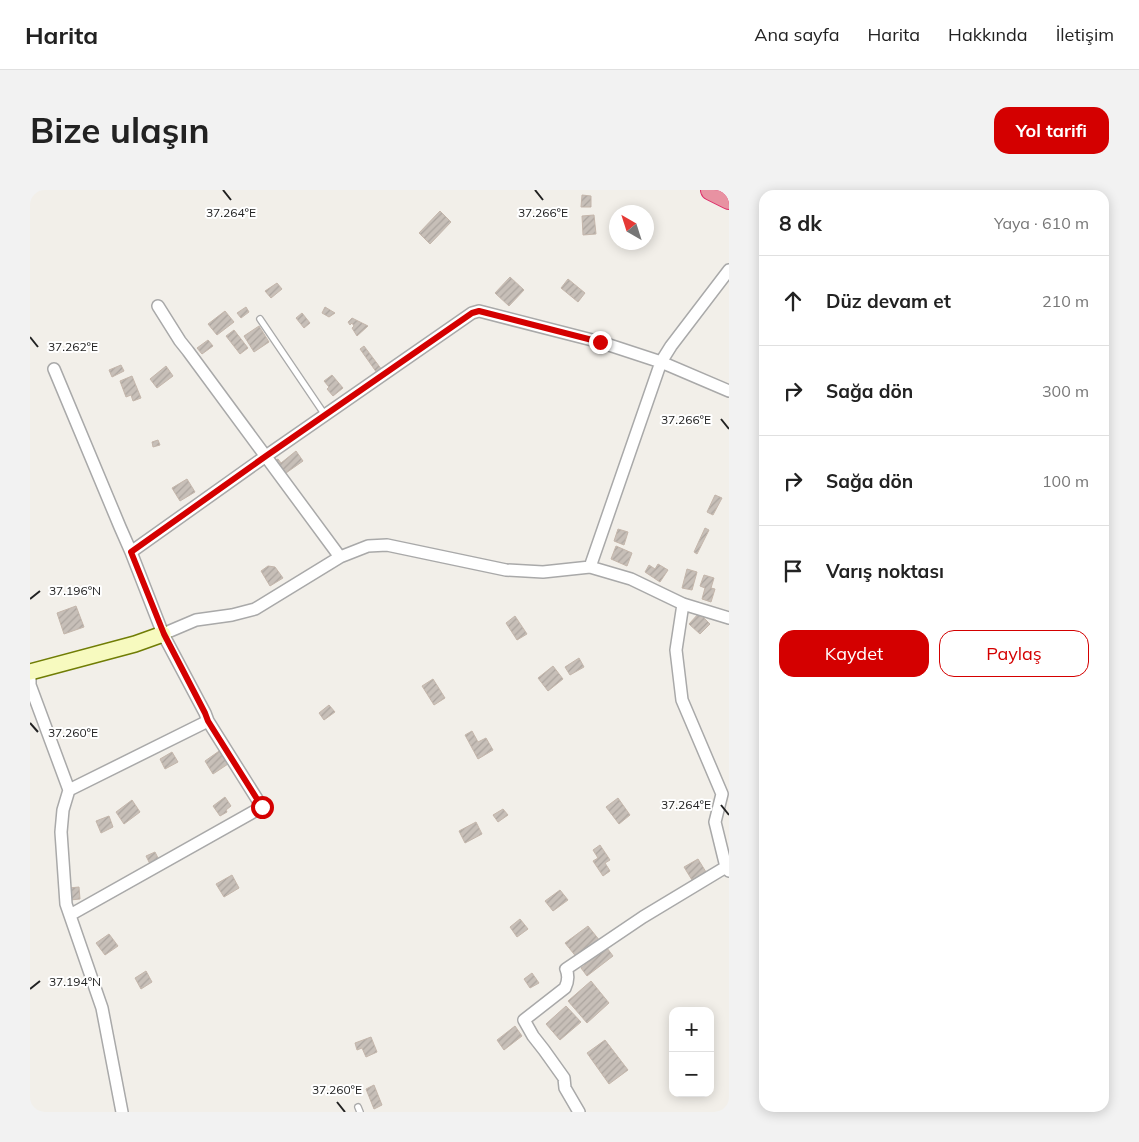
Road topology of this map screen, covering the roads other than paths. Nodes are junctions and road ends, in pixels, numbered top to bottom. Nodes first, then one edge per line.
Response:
1 (711, 190) edge
2 (729, 199) edge
3 (729, 270) edge
4 (158, 306) dead end
5 (260, 319) dead end
6 (661, 362) junction
7 (54, 369) dead end
8 (729, 391) edge
9 (325, 415) junction
10 (266, 456) junction
11 (131, 552) junction
12 (340, 557) junction
13 (590, 567) junction
14 (683, 604) junction
15 (729, 618) edge
16 (164, 634) junction
17 (30, 672) edge
18 (30, 679) edge
19 (208, 721) junction
20 (69, 790) junction
21 (728, 869) edge
22 (70, 915) junction
23 (122, 1112) edge
24 (579, 1112) edge

1 - 2 highway
3 - 6 street
4 - 10 street
5 - 9 lane
6 - 8 street
6 - 9 street
6 - 13 street
7 - 11 street
9 - 10 street
10 - 11 street
10 - 12 street
11 - 16 street
12 - 13 street
12 - 16 street
13 - 14 street
14 - 15 street
14 - 21 street
16 - 17 street
16 - 19 street
18 - 20 street
19 - 20 street
19 - 22 street
20 - 22 street
21 - 24 street
22 - 23 street

